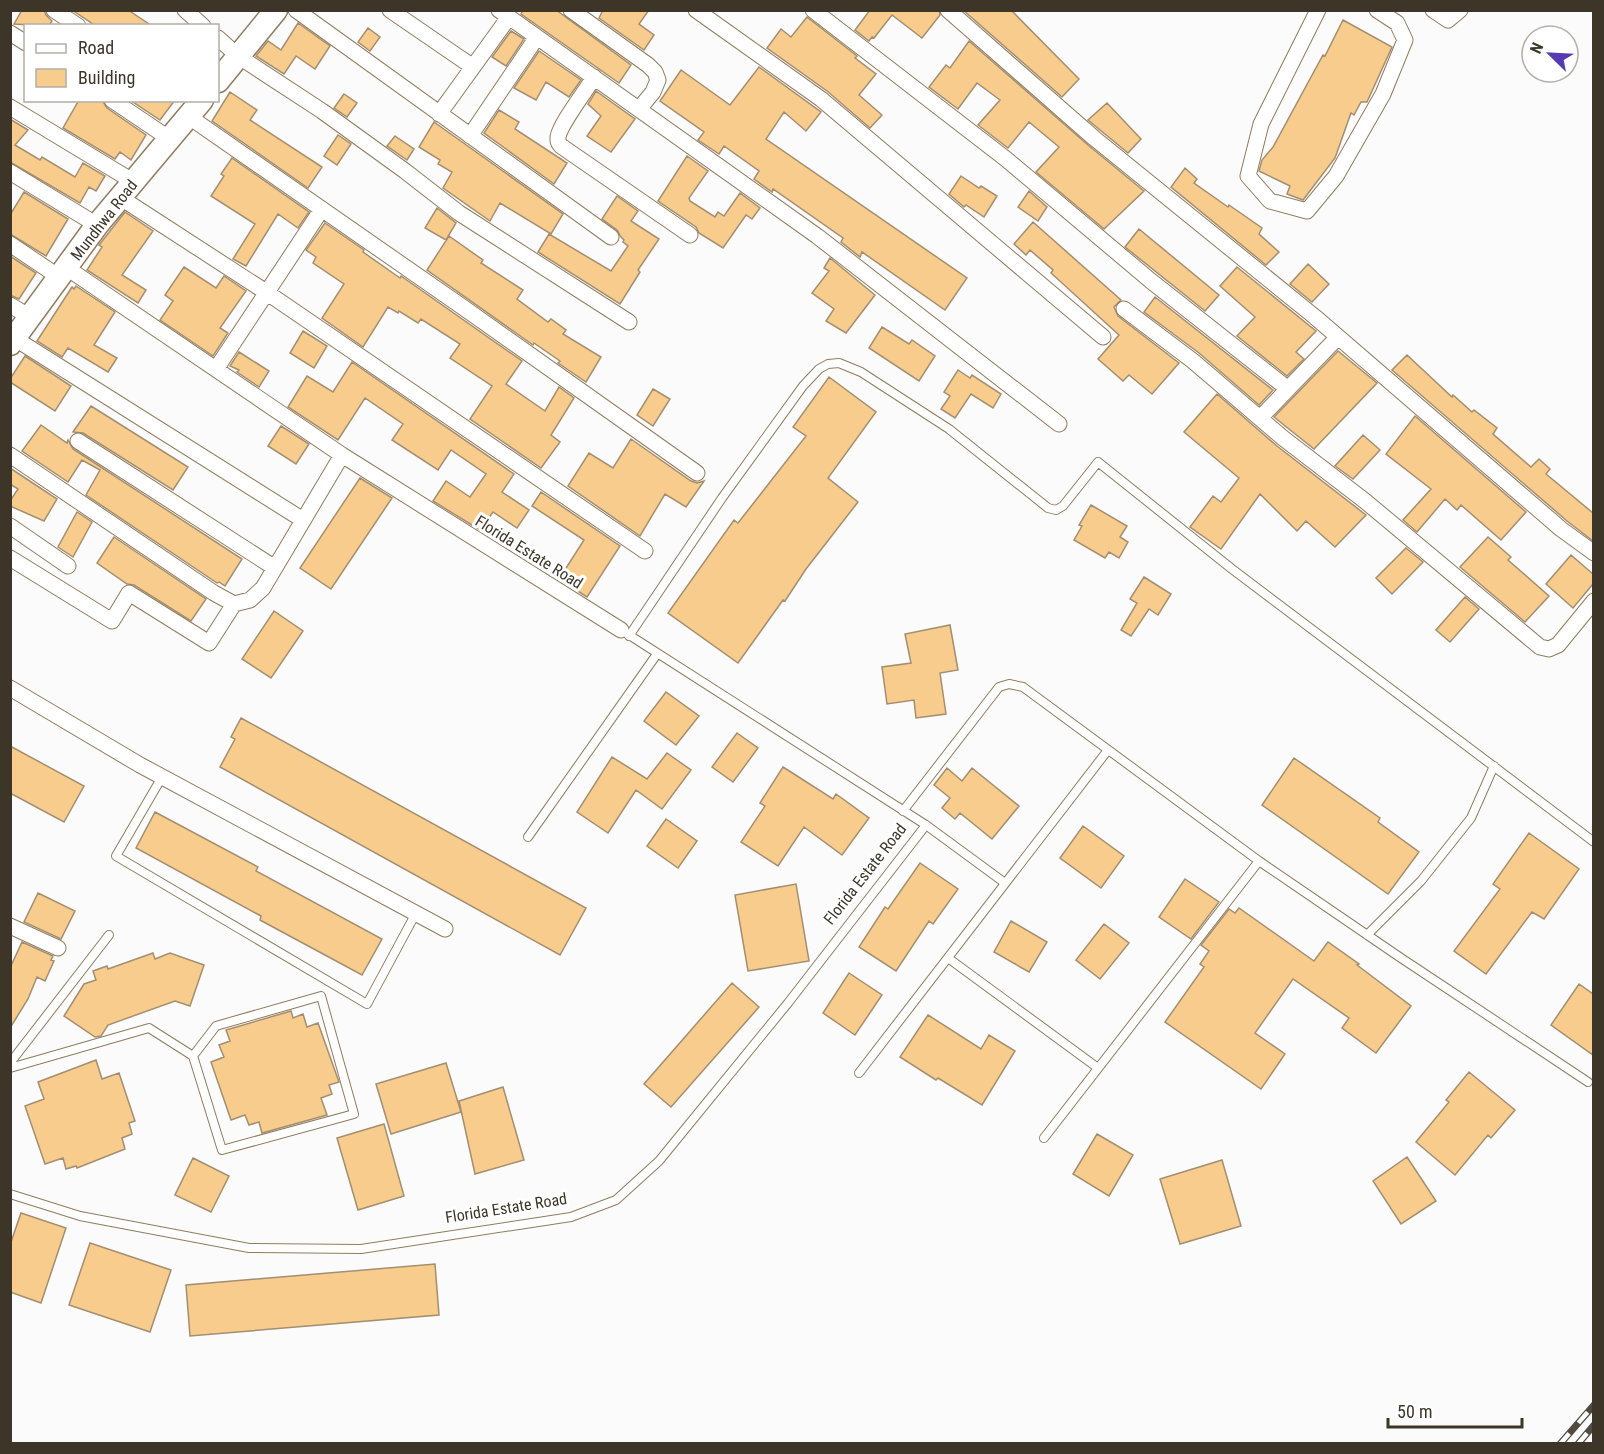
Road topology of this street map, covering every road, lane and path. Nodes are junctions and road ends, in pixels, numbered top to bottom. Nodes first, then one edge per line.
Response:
1 (54, 10) edge
2 (185, 10) edge
3 (276, 10) edge
4 (296, 10) edge
5 (390, 10) edge
6 (572, 10) edge
7 (696, 10) edge
8 (813, 10) edge
9 (948, 10) edge
10 (1318, 10) edge
11 (1377, 10) edge
12 (1433, 10) edge
13 (1460, 10) edge
14 (504, 14) edge
15 (75, 24) edge
16 (200, 24) edge
17 (10, 33) edge
18 (537, 37) junction
19 (219, 39) edge
20 (24, 42) edge
21 (238, 56) junction
22 (473, 67) junction
23 (594, 77) junction
24 (219, 80) edge
25 (115, 102) edge
26 (194, 106) edge
27 (10, 107) edge
28 (639, 109) junction
29 (439, 114) junction
30 (470, 136) junction
31 (170, 139) junction
32 (10, 172) edge
33 (127, 190) junction
34 (322, 209) junction
35 (97, 225) junction
36 (690, 235) dead end
37 (611, 237) dead end
38 (10, 244) edge
39 (63, 272) junction
40 (266, 292) junction
41 (10, 305) edge
42 (1124, 309) dead end
43 (30, 316) junction
44 (629, 322) dead end
45 (1103, 337) dead end
46 (1337, 338) junction
47 (12, 341) edge
48 (216, 369) junction
49 (1288, 388) junction
50 (1260, 418) junction
51 (1059, 424) dead end
52 (78, 441) dead end
53 (10, 455) edge
54 (342, 455) junction
55 (697, 473) dead end
56 (303, 520) junction
57 (10, 526) edge
58 (645, 550) dead end
59 (1593, 553) edge
60 (10, 558) edge
61 (68, 566) dead end
62 (275, 568) junction
63 (1593, 601) edge
64 (234, 604) junction
65 (1588, 619) edge
66 (625, 633) junction
67 (657, 654) junction
68 (10, 688) edge
69 (1108, 750) junction
70 (1494, 766) junction
71 (162, 777) junction
72 (903, 811) junction
73 (926, 825) junction
74 (528, 837) dead end
75 (1593, 842) edge
76 (1259, 861) junction
77 (1005, 883) junction
78 (416, 914) junction
79 (10, 926) edge
80 (445, 929) dead end
81 (109, 935) dead end
82 (1367, 935) junction
83 (58, 948) dead end
84 (948, 958) junction
85 (193, 1056) junction
86 (10, 1063) edge
87 (10, 1068) edge
88 (1098, 1068) junction
89 (859, 1073) dead end
90 (1588, 1082) dead end
91 (1044, 1138) dead end
92 (10, 1194) edge

1 - 15 street
2 - 16 street
3 - 21 main road
4 - 29 street
5 - 22 street
6 - 28 street
7 - 45 street
8 - 49 street
9 - 46 street
10 - 11 street
12 - 13 street
14 - 18 street
14 - 22 street
17 - 20 street
18 - 23 street
18 - 30 street
19 - 21 street
21 - 24 main road
21 - 44 street
22 - 29 street
23 - 28 street
23 - 36 street
25 - 31 street
26 - 31 main road, Mundhwa Road
26 - 34 street
27 - 33 street
28 - 51 street
29 - 30 street
30 - 37 street
31 - 33 main road, Mundhwa Road
32 - 35 street
33 - 35 main road, Mundhwa Road
33 - 40 street
34 - 40 street
34 - 55 street
35 - 39 main road, Mundhwa Road
38 - 39 street, Florida Estate Road
39 - 43 main road, Mundhwa Road
39 - 48 street, Florida Estate Road
40 - 48 street
40 - 58 street
41 - 43 street
42 - 50 street
43 - 47 main road, Mundhwa Road
46 - 49 street
46 - 59 street
47 - 56 street
48 - 54 street, Florida Estate Road
49 - 50 street
50 - 65 street
52 - 62 street
53 - 64 street
54 - 56 street
54 - 66 street, Florida Estate Road
56 - 62 street
57 - 61 street
60 - 64 street
62 - 64 street
63 - 65 street
66 - 67 lane, Florida Estate Road
66 - 70 lane
67 - 72 lane, Florida Estate Road
67 - 74 lane
68 - 71 street
69 - 72 lane
69 - 76 lane
69 - 77 lane
70 - 75 lane
70 - 82 lane
71 - 78 street
71 - 78 lane
72 - 73 lane, Florida Estate Road
73 - 77 lane
73 - 92 lane, Florida Estate Road
76 - 82 lane
76 - 88 lane
77 - 84 lane
78 - 80 street
79 - 83 street
81 - 86 lane
82 - 90 lane
84 - 88 lane
84 - 89 lane
85 - 85 lane
85 - 87 lane
88 - 91 lane

